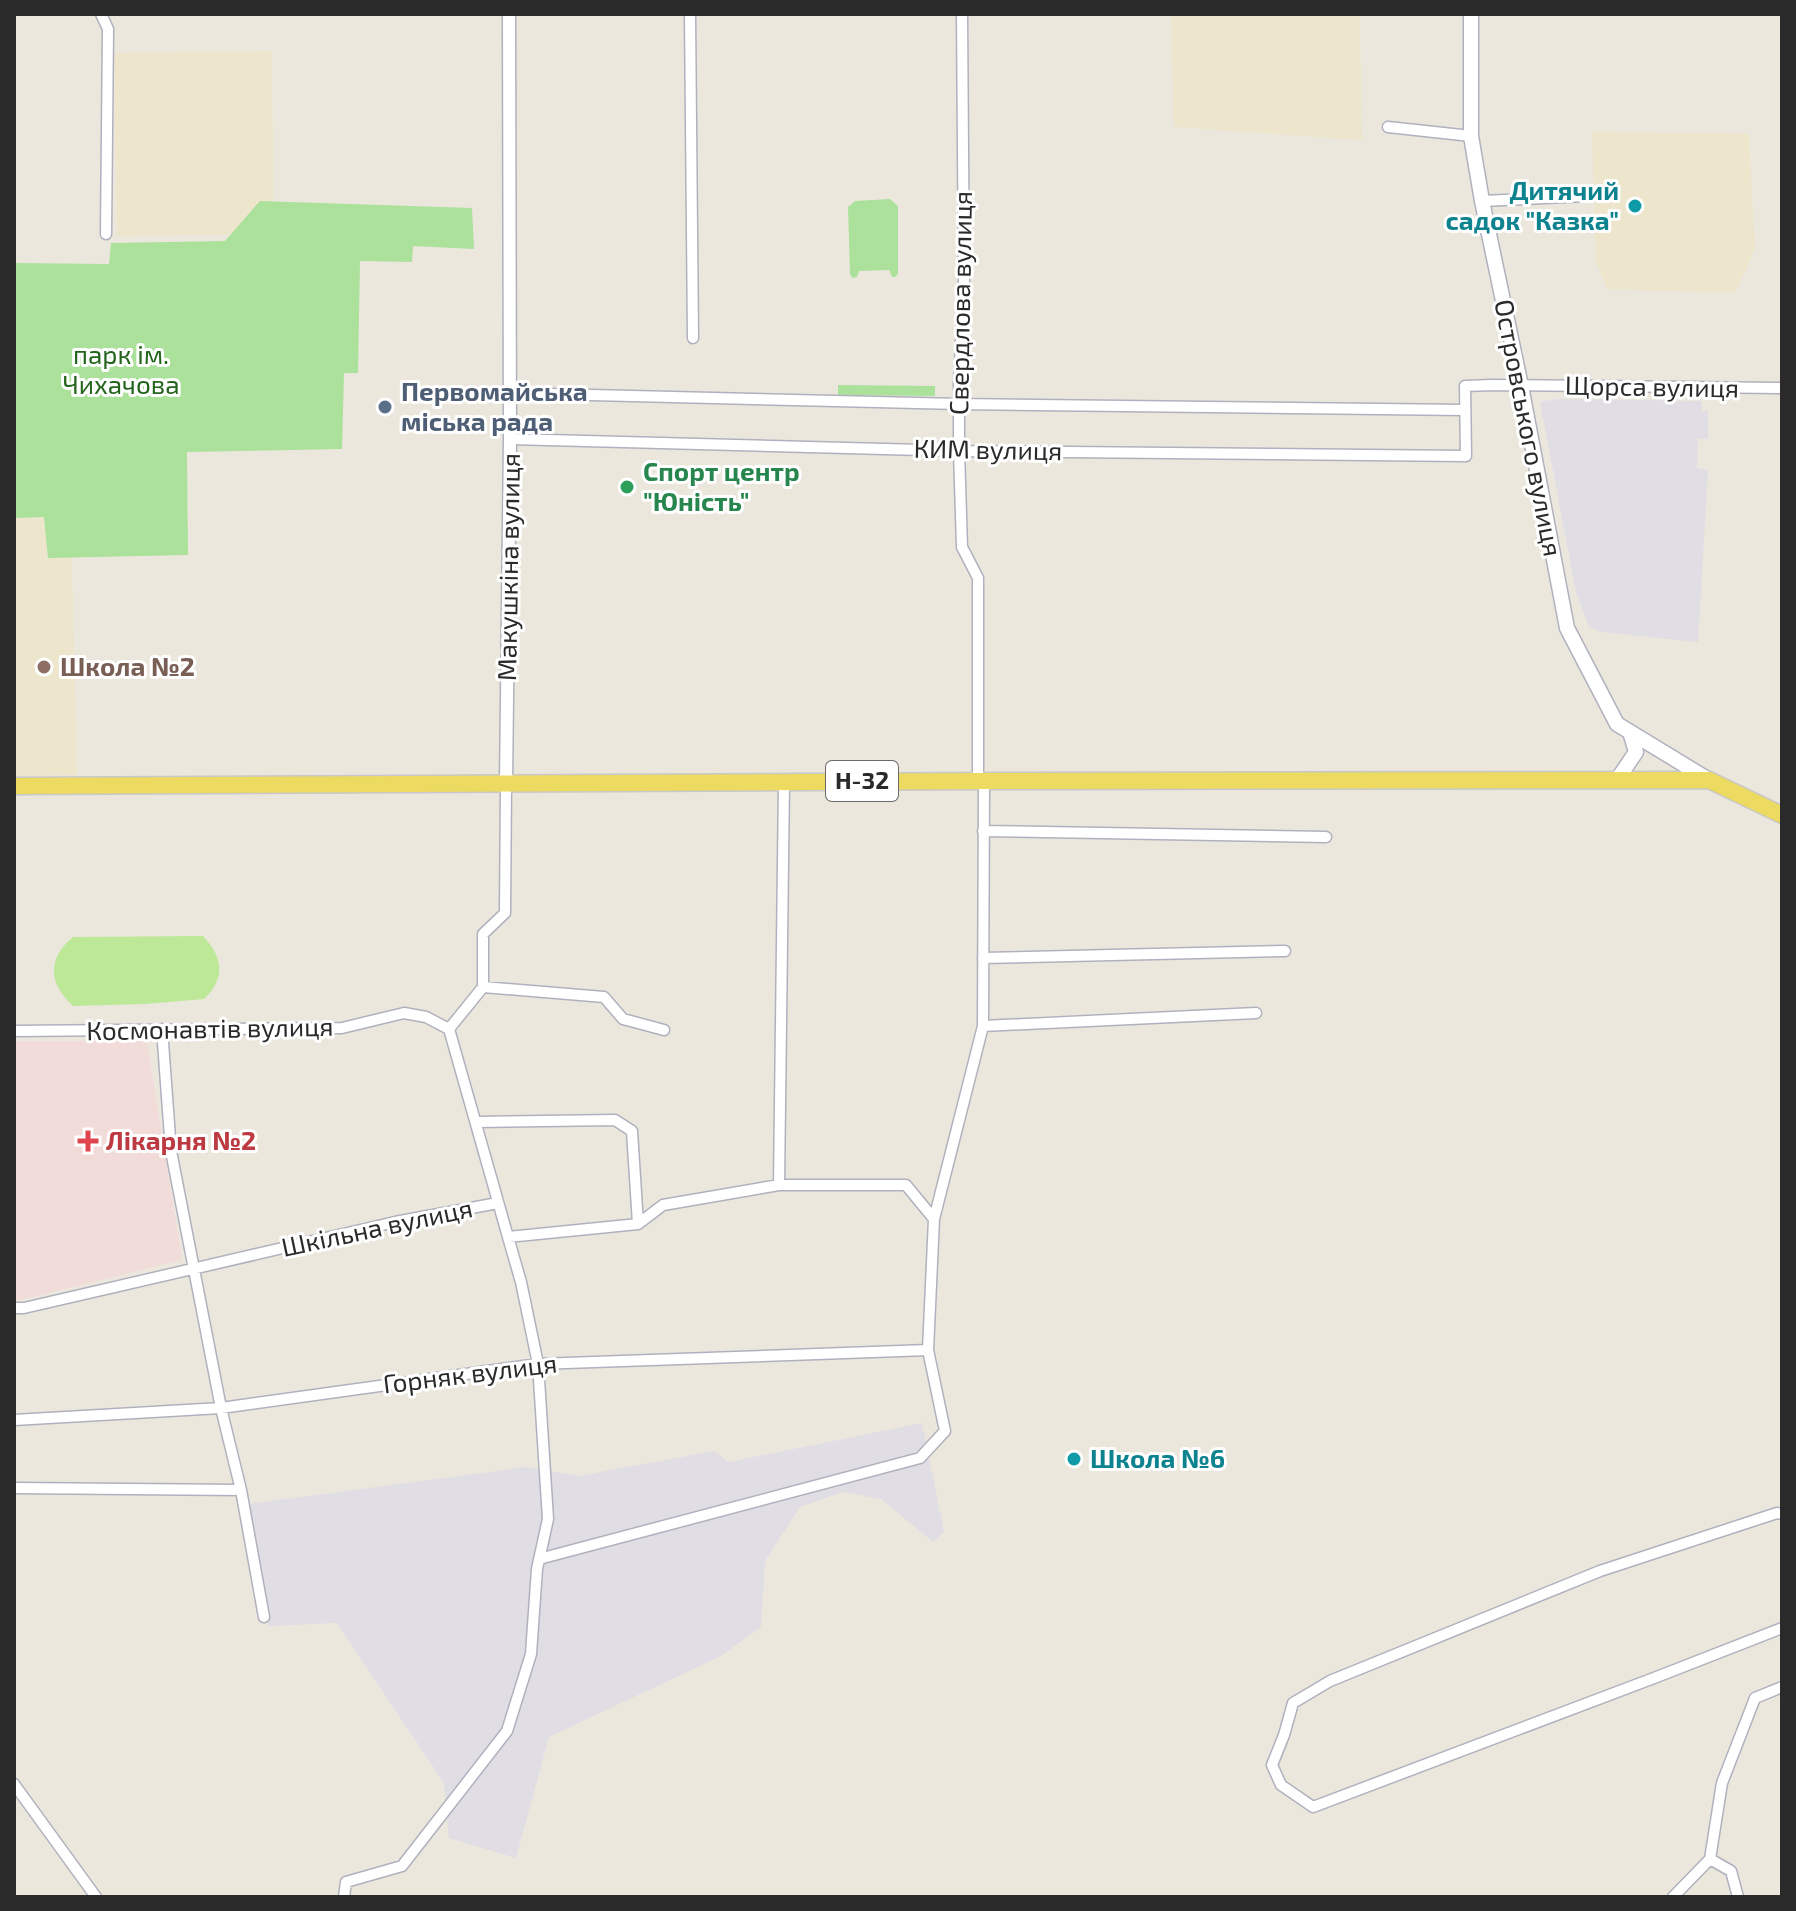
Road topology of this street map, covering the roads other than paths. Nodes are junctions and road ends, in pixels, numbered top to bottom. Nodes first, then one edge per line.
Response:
1 (101, 14) edge
2 (509, 14) edge
3 (690, 14) edge
4 (962, 14) edge
5 (1471, 14) edge
6 (1388, 127) dead end
7 (1471, 136) junction
8 (1607, 195) dead end
9 (1482, 201) junction
10 (106, 234) dead end
11 (693, 338) dead end
12 (1521, 386) junction
13 (1782, 388) edge
14 (510, 393) junction
15 (959, 404) junction
16 (1465, 410) junction
17 (510, 439) junction
18 (959, 451) junction
19 (1630, 732) junction
20 (1617, 780) junction
21 (1709, 780) junction
22 (981, 781) junction
23 (784, 782) junction
24 (506, 784) junction
25 (14, 786) edge
26 (1782, 815) edge
27 (983, 831) junction
28 (1326, 837) dead end
29 (1285, 951) dead end
30 (983, 958) junction
31 (483, 987) junction
32 (1256, 1013) dead end
33 (983, 1026) junction
34 (162, 1029) junction
35 (449, 1029) junction
36 (664, 1030) dead end
37 (14, 1031) edge
38 (476, 1122) junction
39 (779, 1185) junction
40 (498, 1203) junction
41 (934, 1219) junction
42 (638, 1224) junction
43 (508, 1237) junction
44 (194, 1269) junction
45 (14, 1308) edge
46 (928, 1350) junction
47 (538, 1364) junction
48 (221, 1408) junction
49 (14, 1420) edge
50 (14, 1488) edge
51 (241, 1490) junction
52 (1782, 1514) edge
53 (539, 1559) junction
54 (264, 1617) dead end
55 (1782, 1628) edge
56 (1782, 1687) edge
57 (14, 1784) edge
58 (1710, 1859) junction
59 (96, 1897) edge
60 (344, 1897) edge
61 (1673, 1897) edge
62 (1738, 1897) edge

1 - 10 street
2 - 14 street, Макушкіна вулиця
3 - 11 street
4 - 15 street, Свердлова вулиця
5 - 7 main road, Островського вулиця
6 - 7 street
7 - 9 main road, Островського вулиця
8 - 9 street
9 - 12 main road, Островського вулиця
12 - 13 street, Щорса вулиця
12 - 16 street, Щорса вулиця
12 - 19 main road, Островського вулиця
14 - 15 street, КИМ вулиця
14 - 17 street, Макушкіна вулиця
15 - 16 street, КИМ вулиця
15 - 18 street, Свердлова вулиця
16 - 18 street, КИМ вулиця
17 - 18 street, КИМ вулиця
17 - 24 street, Макушкіна вулиця
18 - 22 street, Свердлова вулиця
19 - 20 main road
19 - 21 main road, Островського вулиця
20 - 21 main road, Н-32
20 - 22 main road, Н-32
21 - 26 main road, Н-32
22 - 23 main road, Н-32
22 - 27 street, Свердлова вулиця
23 - 24 main road, Н-32
23 - 39 street
24 - 25 main road, Н-32
24 - 31 street
27 - 28 street
27 - 30 street, Свердлова вулиця
29 - 30 street
30 - 33 street, Свердлова вулиця
31 - 35 street
31 - 36 street
32 - 33 street
33 - 41 street, Свердлова вулиця
34 - 35 street, Космонавтів вулиця
34 - 37 street, Космонавтів вулиця
34 - 44 street
35 - 38 street
38 - 40 street
38 - 42 street
39 - 41 street, Шкільна вулиця
39 - 42 street, Шкільна вулиця
40 - 43 street, Шкільна вулиця
40 - 44 street, Шкільна вулиця
41 - 46 street, Свердлова вулиця
42 - 43 street, Шкільна вулиця
43 - 47 street
44 - 45 street, Шкільна вулиця
44 - 48 street
46 - 47 street, Горняк вулиця
46 - 53 street, Свердлова вулиця
47 - 48 street, Горняк вулиця
47 - 53 street
48 - 49 street, Горняк вулиця
48 - 51 street
50 - 51 street
51 - 54 street
52 - 55 street
53 - 60 street
56 - 58 street
57 - 59 street
58 - 61 street
58 - 62 street

